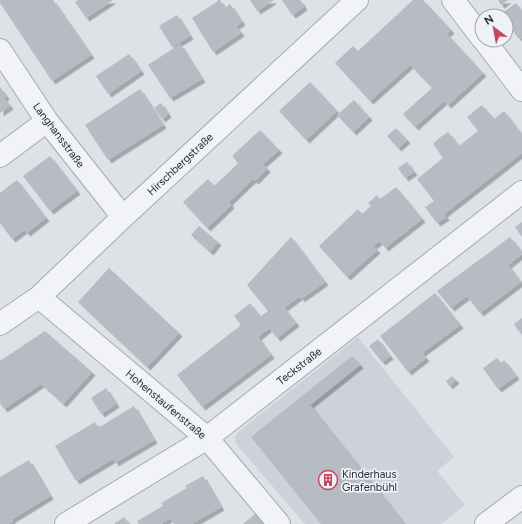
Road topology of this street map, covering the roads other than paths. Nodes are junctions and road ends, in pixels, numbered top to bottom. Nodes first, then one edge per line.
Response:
1 (357, 0) edge
2 (453, 0) edge
3 (474, 28) edge
4 (490, 48) edge
5 (0, 50) edge
6 (522, 90) edge
7 (47, 121) junction
8 (0, 156) edge
9 (522, 192) edge
10 (123, 217) junction
11 (39, 297) junction
12 (0, 324) edge
13 (207, 438) junction
14 (522, 497) edge
15 (66, 524) edge
16 (279, 524) edge
17 (486, 524) edge

1 - 10 street, Hirschbergstraße
2 - 3 street
4 - 6 street
5 - 7 street, Langhansstraße
7 - 8 street
7 - 10 street, Langhansstraße
9 - 13 street, Teckstraße
10 - 11 street, Hirschbergstraße
11 - 12 street, Hirschbergstraße
11 - 13 street, Hohenstaufenstraße
13 - 15 street, Teckstraße
13 - 16 street, Hohenstaufenstraße
14 - 17 street

